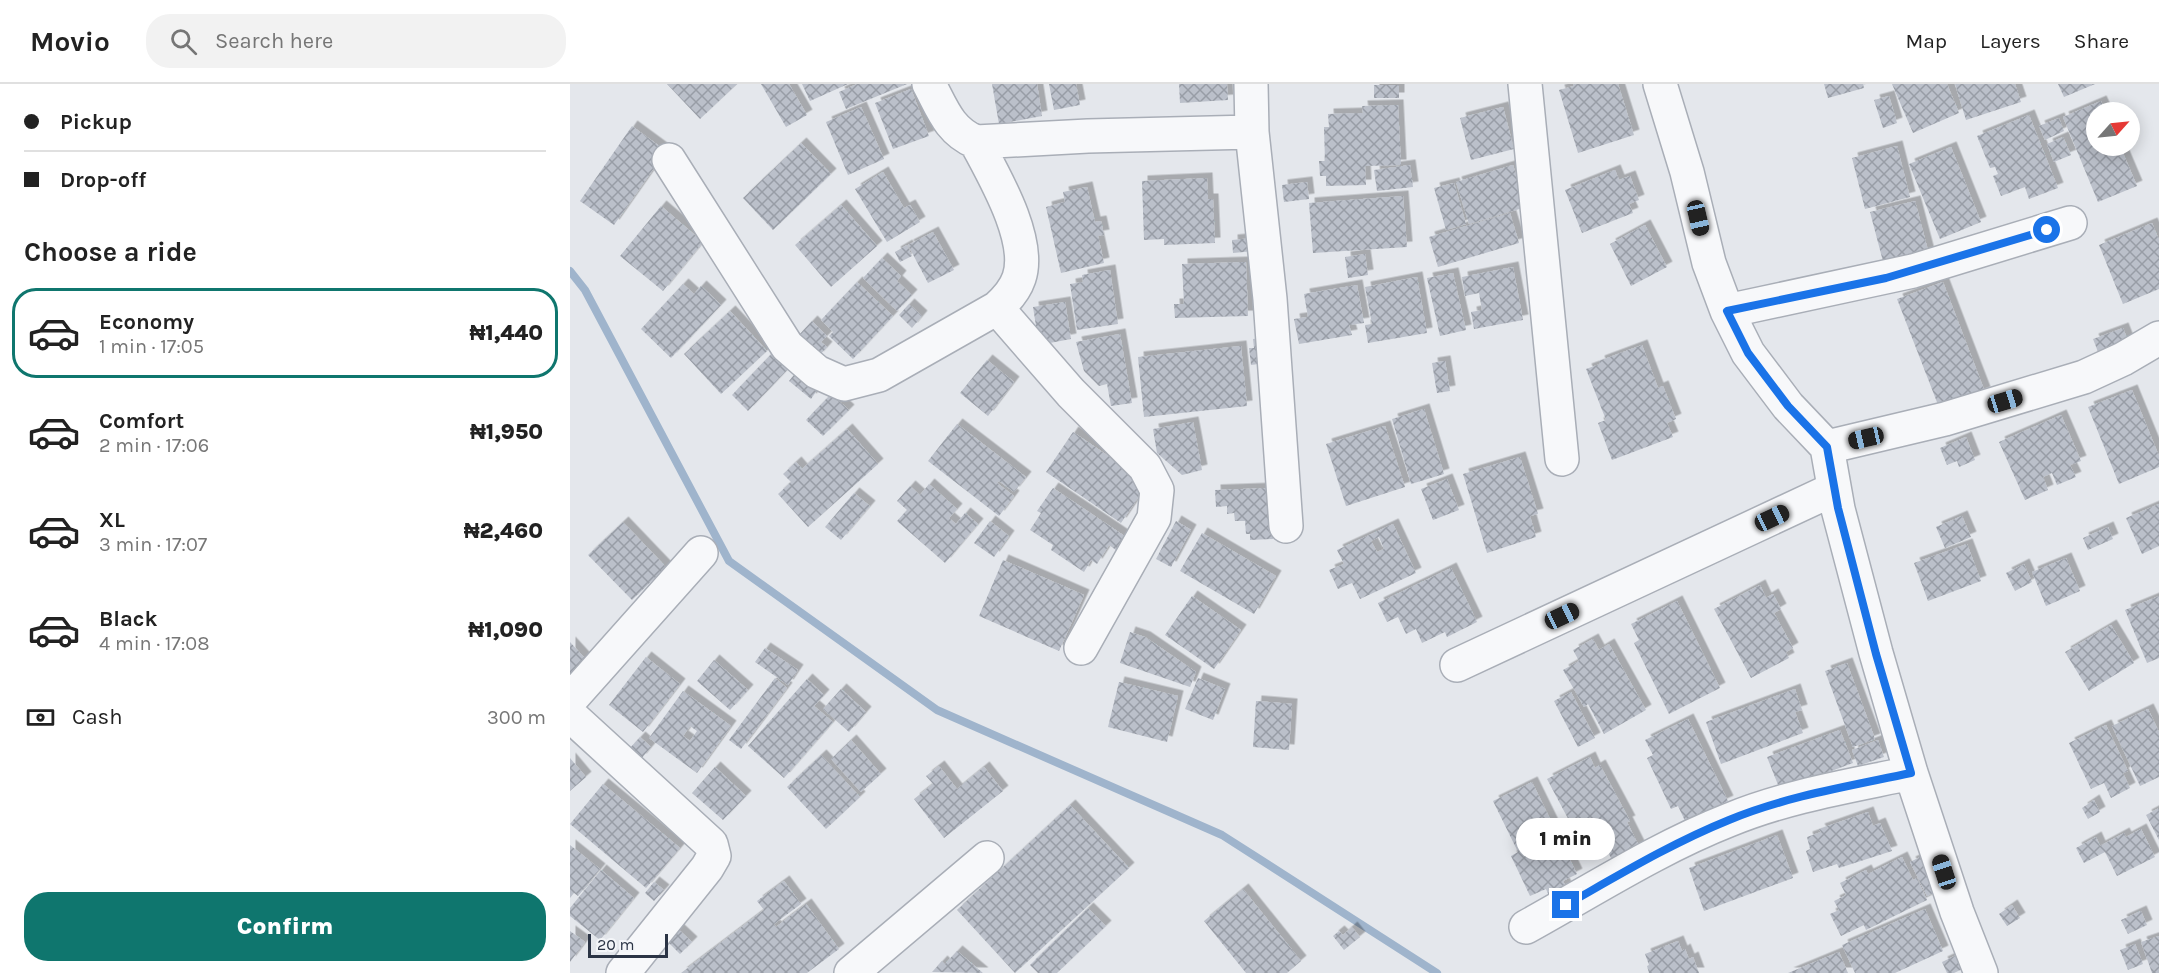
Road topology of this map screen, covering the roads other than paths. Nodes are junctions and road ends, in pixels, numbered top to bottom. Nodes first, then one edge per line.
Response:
1 (928, 84) edge
2 (1251, 84) edge
3 (1525, 84) edge
4 (1660, 84) edge
5 (1252, 132) junction
6 (976, 142) junction
7 (669, 160) dead end
8 (2070, 223) dead end
9 (997, 309) junction
10 (1727, 311) junction
11 (2159, 338) edge
12 (1827, 447) junction
13 (1562, 459) dead end
14 (1834, 489) junction
15 (1286, 526) dead end
16 (701, 553) dead end
17 (1081, 648) dead end
18 (1457, 665) dead end
19 (570, 700) edge
20 (570, 715) edge
21 (1911, 773) junction
22 (987, 858) dead end
23 (1527, 927) dead end
24 (623, 973) edge
25 (851, 973) edge
26 (1982, 973) edge

1 - 6 street
2 - 5 street
3 - 13 street
4 - 10 street
5 - 6 street
5 - 15 street
6 - 9 street
7 - 9 street
8 - 10 street
9 - 17 street
10 - 12 street
11 - 12 street
12 - 14 street
14 - 18 street
14 - 21 street
16 - 19 street
20 - 24 street
21 - 23 street
21 - 26 street
22 - 25 street

